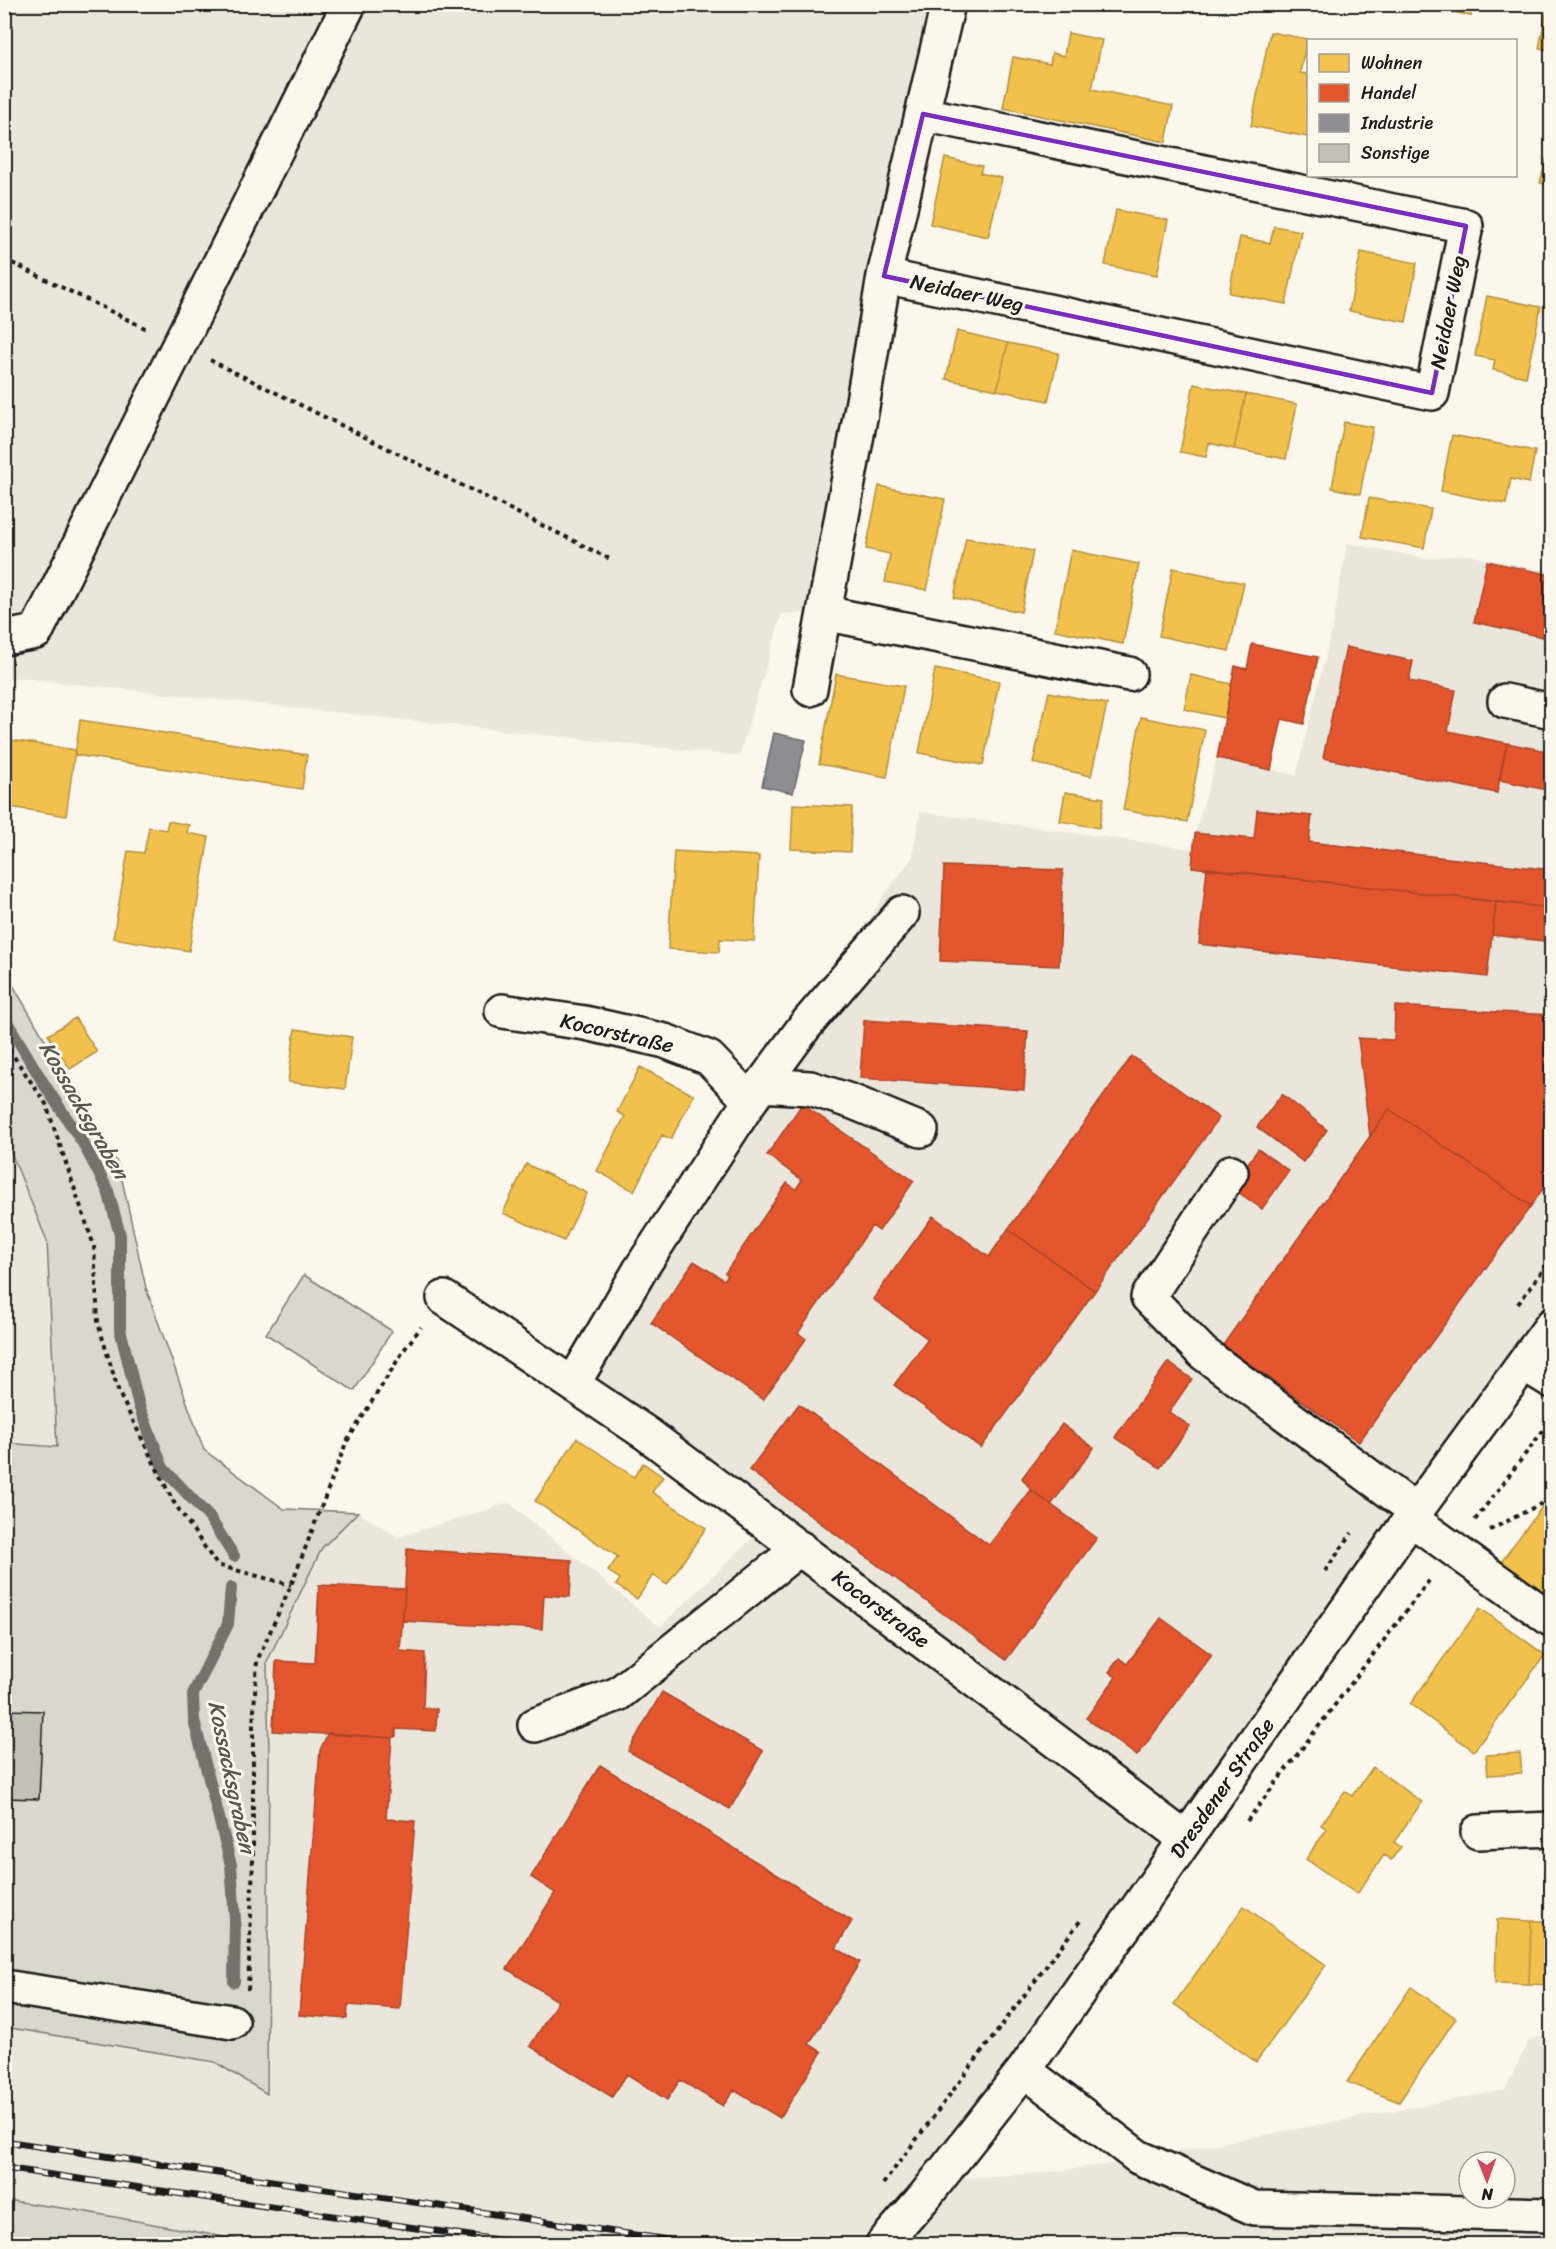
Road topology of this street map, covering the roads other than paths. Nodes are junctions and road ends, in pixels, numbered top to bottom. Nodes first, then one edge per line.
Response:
1 (349, 4) edge
2 (948, 4) edge
3 (923, 114) junction
4 (884, 276) junction
5 (824, 613) junction
6 (4, 638) edge
7 (1130, 675) dead end
8 (810, 688) dead end
9 (1505, 701) dead end
10 (1551, 711) edge
11 (902, 913) dead end
12 (502, 1011) dead end
13 (756, 1093) junction
14 (921, 1130) dead end
15 (1231, 1172) dead end
16 (444, 1298) road end
17 (1551, 1325) edge
18 (1524, 1364) junction
19 (1551, 1381) edge
20 (573, 1384) junction
21 (1414, 1515) junction
22 (800, 1548) junction
23 (1551, 1620) edge
24 (535, 1725) dead end
25 (1551, 1829) edge
26 (1478, 1832) dead end
27 (1186, 1839) junction
28 (4, 1987) edge
29 (232, 2022) road end
30 (1024, 2070) junction
31 (1551, 2215) edge
32 (883, 2244) edge

1 - 6 street
2 - 3 street, Neidaer Weg
3 - 4 street, Neidaer Weg
3 - 4 street, Neidaer Weg
4 - 5 street, Neidaer Weg
5 - 7 street
5 - 8 street, Neidaer Weg
9 - 10 street
11 - 13 street
12 - 13 street, Kocorstraße
13 - 14 street
13 - 20 street
15 - 21 street
16 - 20 street, Kocorstraße
17 - 18 street, Dresdener Straße
18 - 19 street
18 - 21 street, Dresdener Straße
20 - 22 street, Kocorstraße
21 - 23 street
21 - 27 street, Dresdener Straße
22 - 24 street
22 - 27 street, Kocorstraße
25 - 26 street
27 - 30 street, Dresdener Straße
28 - 29 street
30 - 31 street
30 - 32 street, Dresdener Straße

